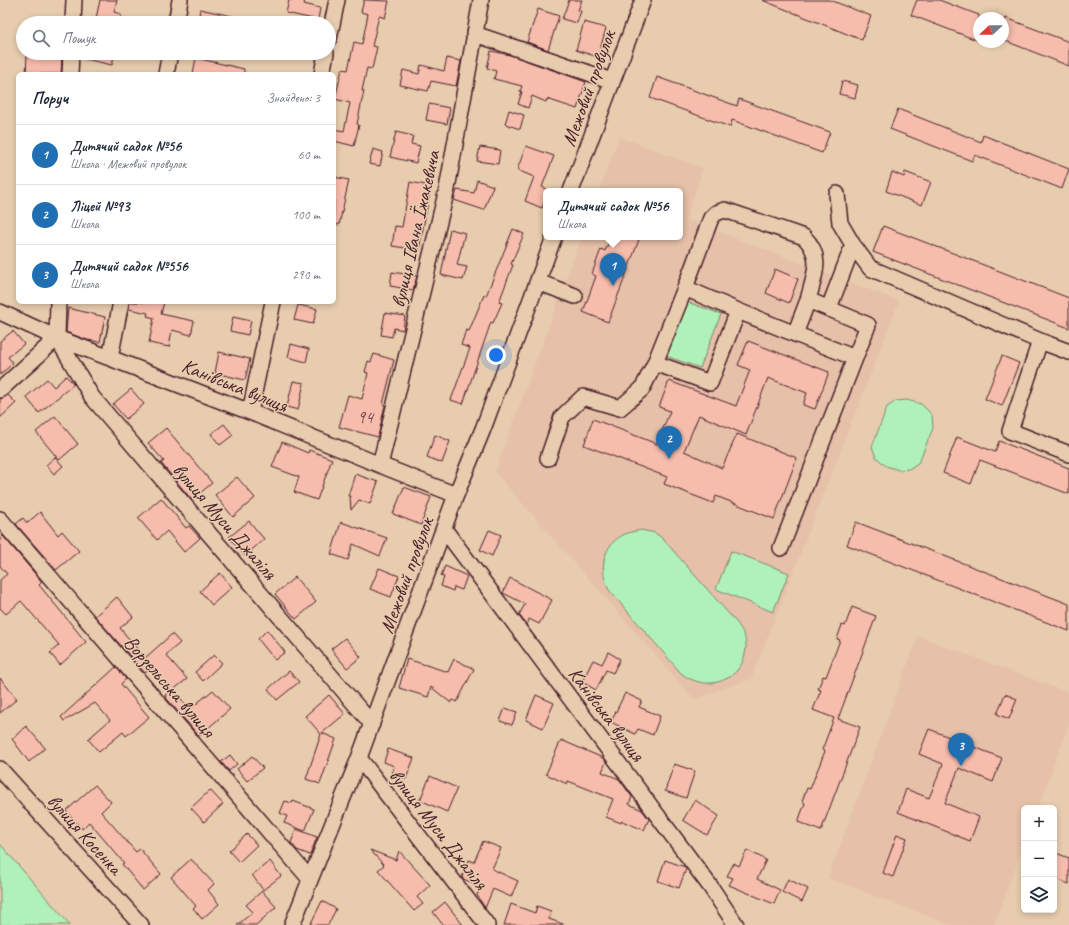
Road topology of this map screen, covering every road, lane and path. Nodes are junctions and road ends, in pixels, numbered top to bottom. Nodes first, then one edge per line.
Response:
1 (74, 0) edge
2 (180, 0) edge
3 (337, 0) edge
4 (481, 0) edge
5 (643, 0) edge
6 (73, 16) edge
7 (177, 16) edge
8 (334, 16) edge
9 (475, 34) junction
10 (71, 60) edge
11 (169, 60) edge
12 (325, 60) edge
13 (70, 72) edge
14 (166, 72) edge
15 (322, 72) edge
16 (612, 81) junction
17 (572, 188) edge
18 (836, 194) dead end
19 (553, 240) edge
20 (853, 245) junction
21 (538, 282) junction
22 (685, 288) junction
23 (575, 296) dead end
24 (808, 300) junction
25 (58, 304) edge
26 (121, 304) edge
27 (273, 304) edge
28 (829, 308) junction
29 (738, 311) junction
30 (0, 312) edge
31 (795, 334) junction
32 (57, 338) junction
33 (1040, 341) junction
34 (1069, 352) edge
35 (110, 358) junction
36 (855, 358) junction
37 (655, 363) junction
38 (0, 390) edge
39 (250, 412) junction
40 (1069, 454) edge
41 (548, 458) dead end
42 (380, 465) junction
43 (456, 495) junction
44 (0, 519) edge
45 (444, 529) junction
46 (782, 548) dead end
47 (372, 724) junction
48 (359, 758) junction
49 (0, 769) edge
50 (310, 878) junction
51 (141, 925) edge
52 (292, 925) edge
53 (487, 925) edge
54 (736, 925) edge

1 - 6 street
2 - 7 street
3 - 8 street
4 - 9 street, вулиця Івана Їжакевича
5 - 16 street, Межовий провулок
9 - 16 street
9 - 42 street, вулиця Івана Їжакевича
10 - 13 street
11 - 14 street
12 - 15 street
16 - 17 street, Межовий провулок
18 - 20 street
19 - 21 street, Межовий провулок
20 - 28 street
20 - 33 street
21 - 23 street
21 - 43 street, Межовий провулок
22 - 24 street
22 - 29 street
22 - 37 street
24 - 28 street
24 - 31 street
25 - 32 street
26 - 35 street
27 - 39 street
28 - 36 street
29 - 31 street
29 - 37 street
30 - 32 street, Канівська вулиця
31 - 36 street
32 - 35 street, Канівська вулиця
32 - 38 street
32 - 47 street, вулиця Муси Джаліля
33 - 34 street
33 - 40 street
35 - 39 street, Канівська вулиця
36 - 46 street
37 - 41 street
39 - 42 street, Канівська вулиця
42 - 43 street, Канівська вулиця
43 - 45 street, Межовий провулок
44 - 50 street, Ворзельська вулиця
45 - 47 street, Межовий провулок
45 - 54 street, Канівська вулиця
47 - 48 street, Межовий провулок
48 - 50 street, Межовий провулок
48 - 53 street, вулиця Муси Джаліля
49 - 51 street, вулиця Косенка
50 - 52 street, Межовий провулок

